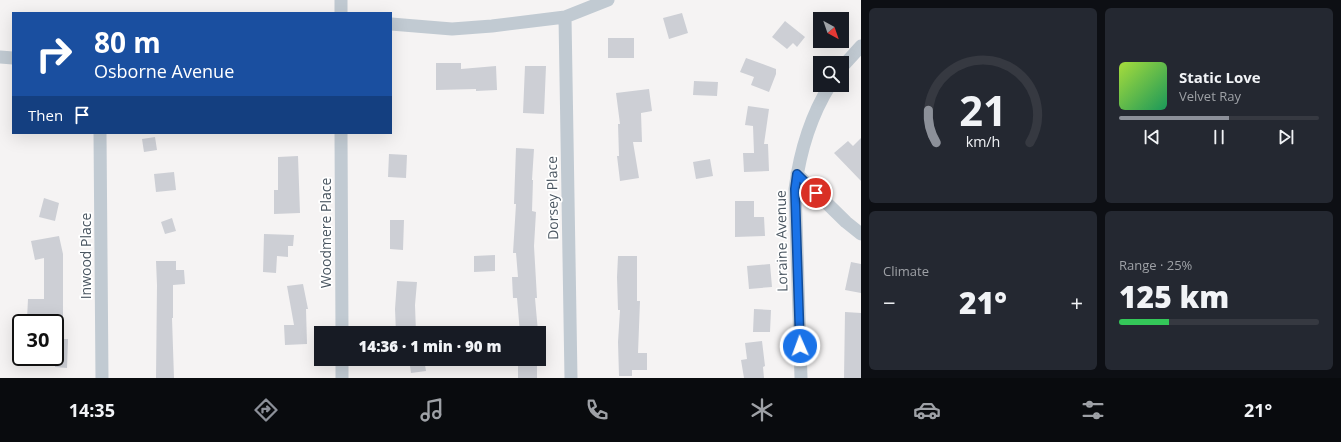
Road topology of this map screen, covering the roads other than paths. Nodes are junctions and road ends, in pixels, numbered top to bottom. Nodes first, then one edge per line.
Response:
1 (341, 0) edge
2 (608, 0) edge
3 (340, 12) edge
4 (566, 17) junction
5 (392, 24) edge
6 (861, 46) edge
7 (0, 57) edge
8 (12, 58) edge
9 (849, 59) edge
10 (826, 92) edge
11 (100, 134) edge
12 (341, 134) edge
13 (797, 174) junction
14 (861, 234) edge
15 (342, 326) edge
16 (342, 366) edge
17 (102, 378) edge
18 (342, 378) edge
19 (571, 378) edge
20 (801, 378) edge

1 - 3 street
2 - 4 street
4 - 5 street
4 - 19 street, Dorsey Place
6 - 9 street
7 - 8 street
10 - 13 street, Loraine Avenue
11 - 17 street, Inwood Place
12 - 15 street, Woodmere Place
13 - 14 street
13 - 20 street, Loraine Avenue
16 - 18 street

